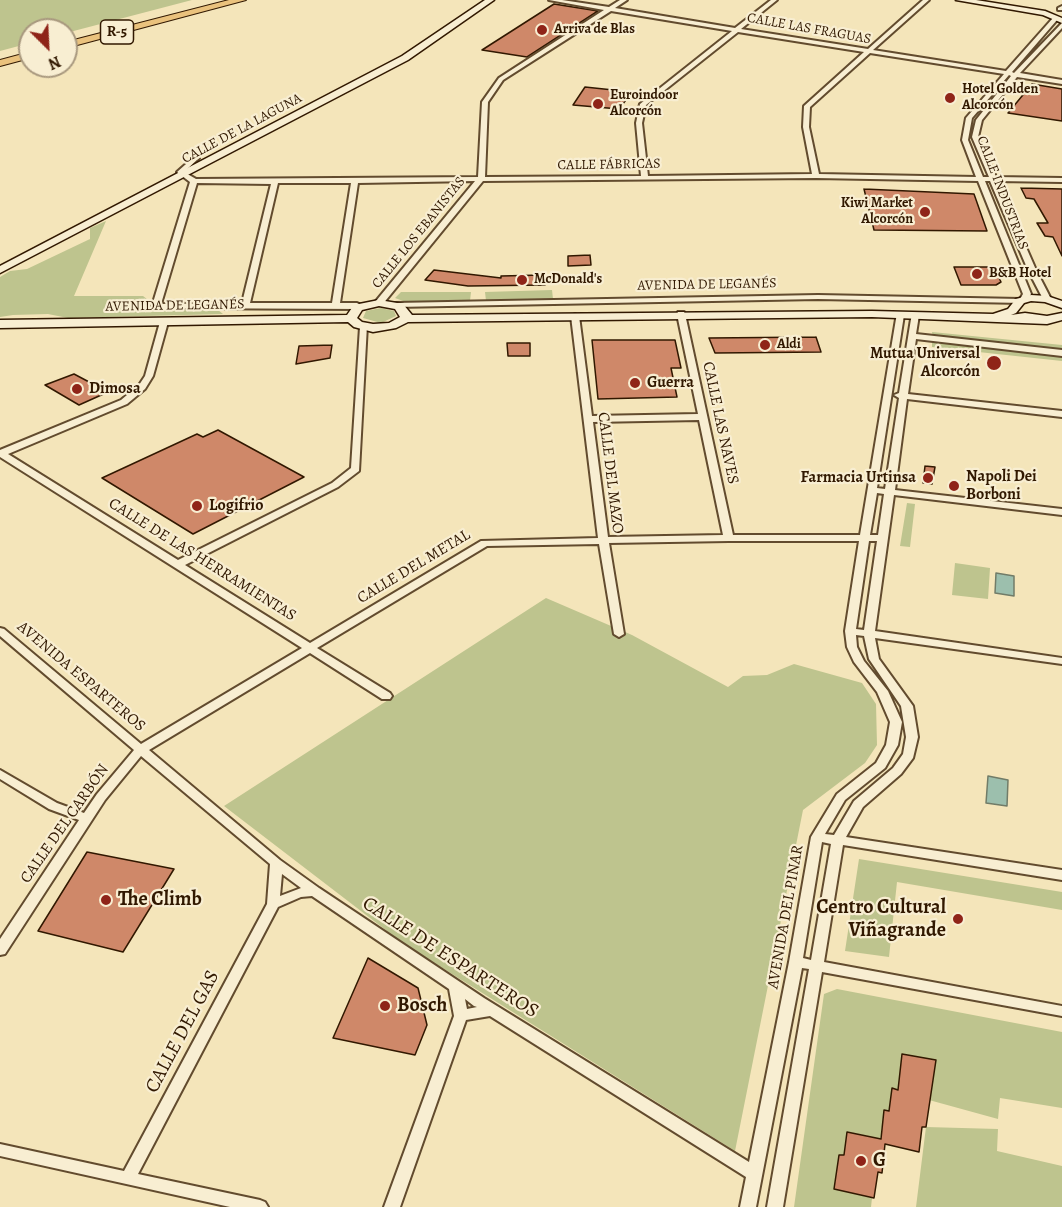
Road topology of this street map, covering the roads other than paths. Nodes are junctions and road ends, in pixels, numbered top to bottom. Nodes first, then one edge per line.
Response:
1 (209, 0) edge
2 (241, 0) edge
3 (479, 0) edge
4 (490, 0) edge
5 (552, 0) edge
6 (624, 0) edge
7 (774, 0) edge
8 (926, 0) edge
9 (960, 0) edge
10 (979, 0) edge
11 (609, 9) junction
12 (1056, 10) edge
13 (167, 19) junction
14 (1060, 22) edge
15 (735, 29) junction
16 (128, 32) dead end
17 (78, 34) edge
18 (78, 42) edge
19 (18, 49) edge
20 (868, 52) junction
21 (0, 54) edge
22 (18, 58) edge
23 (0, 63) edge
24 (1006, 74) junction
25 (1015, 75) junction
26 (1062, 82) edge
27 (196, 163) junction
28 (183, 176) junction
29 (816, 176) junction
30 (645, 177) junction
31 (481, 179) junction
32 (981, 179) junction
33 (992, 179) junction
34 (194, 180) junction
35 (1062, 180) edge
36 (275, 181) junction
37 (355, 181) junction
38 (219, 182) junction
39 (0, 259) edge
40 (0, 270) edge
41 (1047, 299) junction
42 (1020, 302) junction
43 (379, 303) junction
44 (394, 304) junction
45 (336, 305) junction
46 (1062, 305) edge
47 (245, 306) junction
48 (358, 308) junction
49 (681, 314) junction
50 (900, 315) junction
51 (915, 315) junction
52 (575, 316) junction
53 (991, 316) junction
54 (351, 318) junction
55 (406, 318) junction
56 (1061, 318) edge
57 (1035, 319) junction
58 (164, 322) junction
59 (0, 324) edge
60 (364, 327) junction
61 (912, 336) junction
62 (1062, 353) edge
63 (888, 393) junction
64 (903, 395) junction
65 (1062, 414) edge
66 (702, 417) junction
67 (588, 419) junction
68 (0, 454) edge
69 (873, 490) junction
70 (890, 492) junction
71 (1062, 512) edge
72 (729, 537) junction
73 (865, 537) junction
74 (883, 538) junction
75 (603, 540) junction
76 (178, 564) junction
77 (0, 631) edge
78 (850, 631) junction
79 (869, 633) junction
80 (619, 634) dead end
81 (310, 648) junction
82 (1062, 661) edge
83 (386, 696) dead end
84 (141, 749) junction
85 (0, 774) edge
86 (86, 818) junction
87 (817, 837) junction
88 (838, 840) junction
89 (276, 862) junction
90 (1062, 875) edge
91 (314, 891) junction
92 (273, 904) junction
93 (0, 950) edge
94 (796, 962) junction
95 (815, 966) junction
96 (455, 986) junction
97 (485, 1006) junction
98 (1062, 1011) edge
99 (461, 1016) junction
100 (0, 1150) edge
101 (755, 1174) junction
102 (128, 1178) junction
103 (260, 1207) edge
104 (392, 1207) edge
105 (748, 1207) edge
106 (775, 1207) edge

1 - 17 highway, R-5
2 - 13 highway, R-5
3 - 27 street, CALLE DE LA LAGUNA
4 - 27 street, CALLE DE LA LAGUNA
5 - 11 street, CALLE LAS FRAGUAS
6 - 11 street, CALLE LOS EBANISTAS
7 - 15 street
8 - 20 street
9 - 12 street
10 - 12 street
11 - 15 street, CALLE LAS FRAGUAS
11 - 31 street, CALLE LOS EBANISTAS
12 - 14 street
13 - 16 highway
13 - 18 highway, R-5
14 - 24 street, CALLE INDUSTRIAS
14 - 25 street, CALLE INDUSTRIAS
15 - 20 street, CALLE LAS FRAGUAS
15 - 30 street
19 - 21 highway
20 - 24 street, CALLE LAS FRAGUAS
20 - 29 street
22 - 23 highway
24 - 25 street, CALLE LAS FRAGUAS
24 - 32 street, CALLE INDUSTRIAS
25 - 26 street, CALLE LAS FRAGUAS
25 - 33 street, CALLE INDUSTRIAS
27 - 28 street, CALLE DE LA LAGUNA
27 - 38 street
27 - 39 street, CALLE DE LA LAGUNA
28 - 34 street, CALLE FÁBRICAS
28 - 40 street, CALLE DE LA LAGUNA
29 - 30 street, CALLE FÁBRICAS
29 - 32 street, CALLE FÁBRICAS
30 - 31 street, CALLE FÁBRICAS
31 - 37 street, CALLE FÁBRICAS
31 - 43 street, CALLE LOS EBANISTAS
32 - 33 street, CALLE FÁBRICAS
32 - 42 street, CALLE INDUSTRIAS
33 - 35 street, CALLE FÁBRICAS
33 - 41 street, CALLE INDUSTRIAS
34 - 38 street, CALLE FÁBRICAS
34 - 47 street, AVENIDA DE LEGANÉS
36 - 37 street, CALLE FÁBRICAS
36 - 38 street, CALLE FÁBRICAS
36 - 47 street
37 - 45 street
41 - 42 street
41 - 46 street
42 - 44 street, AVENIDA DE LEGANÉS
42 - 53 street, AVENIDA DE LEGANÉS
42 - 57 street
43 - 44 street
43 - 48 street
44 - 55 street
45 - 47 street, AVENIDA DE LEGANÉS
45 - 48 street, AVENIDA DE LEGANÉS
48 - 54 street
49 - 50 street, AVENIDA DE LEGANÉS
49 - 52 street, AVENIDA DE LEGANÉS
49 - 66 street, CALLE LAS NAVES
50 - 51 street, AVENIDA DE LEGANÉS
50 - 63 street, AVENIDA DEL PINAR
51 - 53 street, AVENIDA DE LEGANÉS
51 - 61 street
52 - 55 street, AVENIDA DE LEGANÉS
52 - 67 street, CALLE DEL MAZO
53 - 57 street, AVENIDA DE LEGANÉS
54 - 58 street, AVENIDA DE LEGANÉS
54 - 60 street
55 - 60 street, AVENIDA DE LEGANÉS
56 - 57 street, AVENIDA DE LEGANÉS
58 - 59 street, AVENIDA DE LEGANÉS
58 - 68 street
60 - 76 street
61 - 62 street
61 - 64 street
63 - 64 street
63 - 69 street, AVENIDA DEL PINAR
64 - 65 street
64 - 70 street
66 - 67 street
66 - 72 street, CALLE LAS NAVES
67 - 75 street, CALLE DEL MAZO
68 - 76 street, CALLE DE LAS HERRAMIENTAS
69 - 70 street
69 - 73 street, AVENIDA DEL PINAR
70 - 71 street
70 - 74 street
72 - 73 street, CALLE DEL METAL
72 - 75 street, CALLE DEL METAL
73 - 74 street, CALLE DEL METAL
73 - 78 street, AVENIDA DEL PINAR
74 - 79 street
75 - 80 street, CALLE DEL MAZO
75 - 81 street, CALLE DEL METAL
76 - 81 street, CALLE DE LAS HERRAMIENTAS
77 - 84 street, AVENIDA ESPARTEROS
78 - 79 street
78 - 87 street, AVENIDA DEL PINAR
79 - 82 street
79 - 88 street
81 - 83 street, CALLE DE LAS HERRAMIENTAS
81 - 84 street, CALLE DEL METAL
84 - 86 street, CALLE DEL CARBÓN
84 - 89 street, CALLE DE ESPARTEROS
85 - 86 street
86 - 93 street, CALLE DEL CARBÓN
87 - 88 street
87 - 94 street, AVENIDA DEL PINAR
88 - 90 street
88 - 95 street
89 - 91 street, CALLE DE ESPARTEROS
89 - 92 street, CALLE DEL GAS
91 - 92 street
91 - 96 street, CALLE DE ESPARTEROS
92 - 102 street, CALLE DEL GAS
94 - 95 street
94 - 101 street, AVENIDA DEL PINAR
95 - 98 street
95 - 106 street
96 - 97 street, CALLE DE ESPARTEROS
96 - 99 street
97 - 99 street
97 - 101 street, CALLE DE ESPARTEROS
99 - 104 street
100 - 102 street
101 - 105 street, AVENIDA DEL PINAR
102 - 103 street

